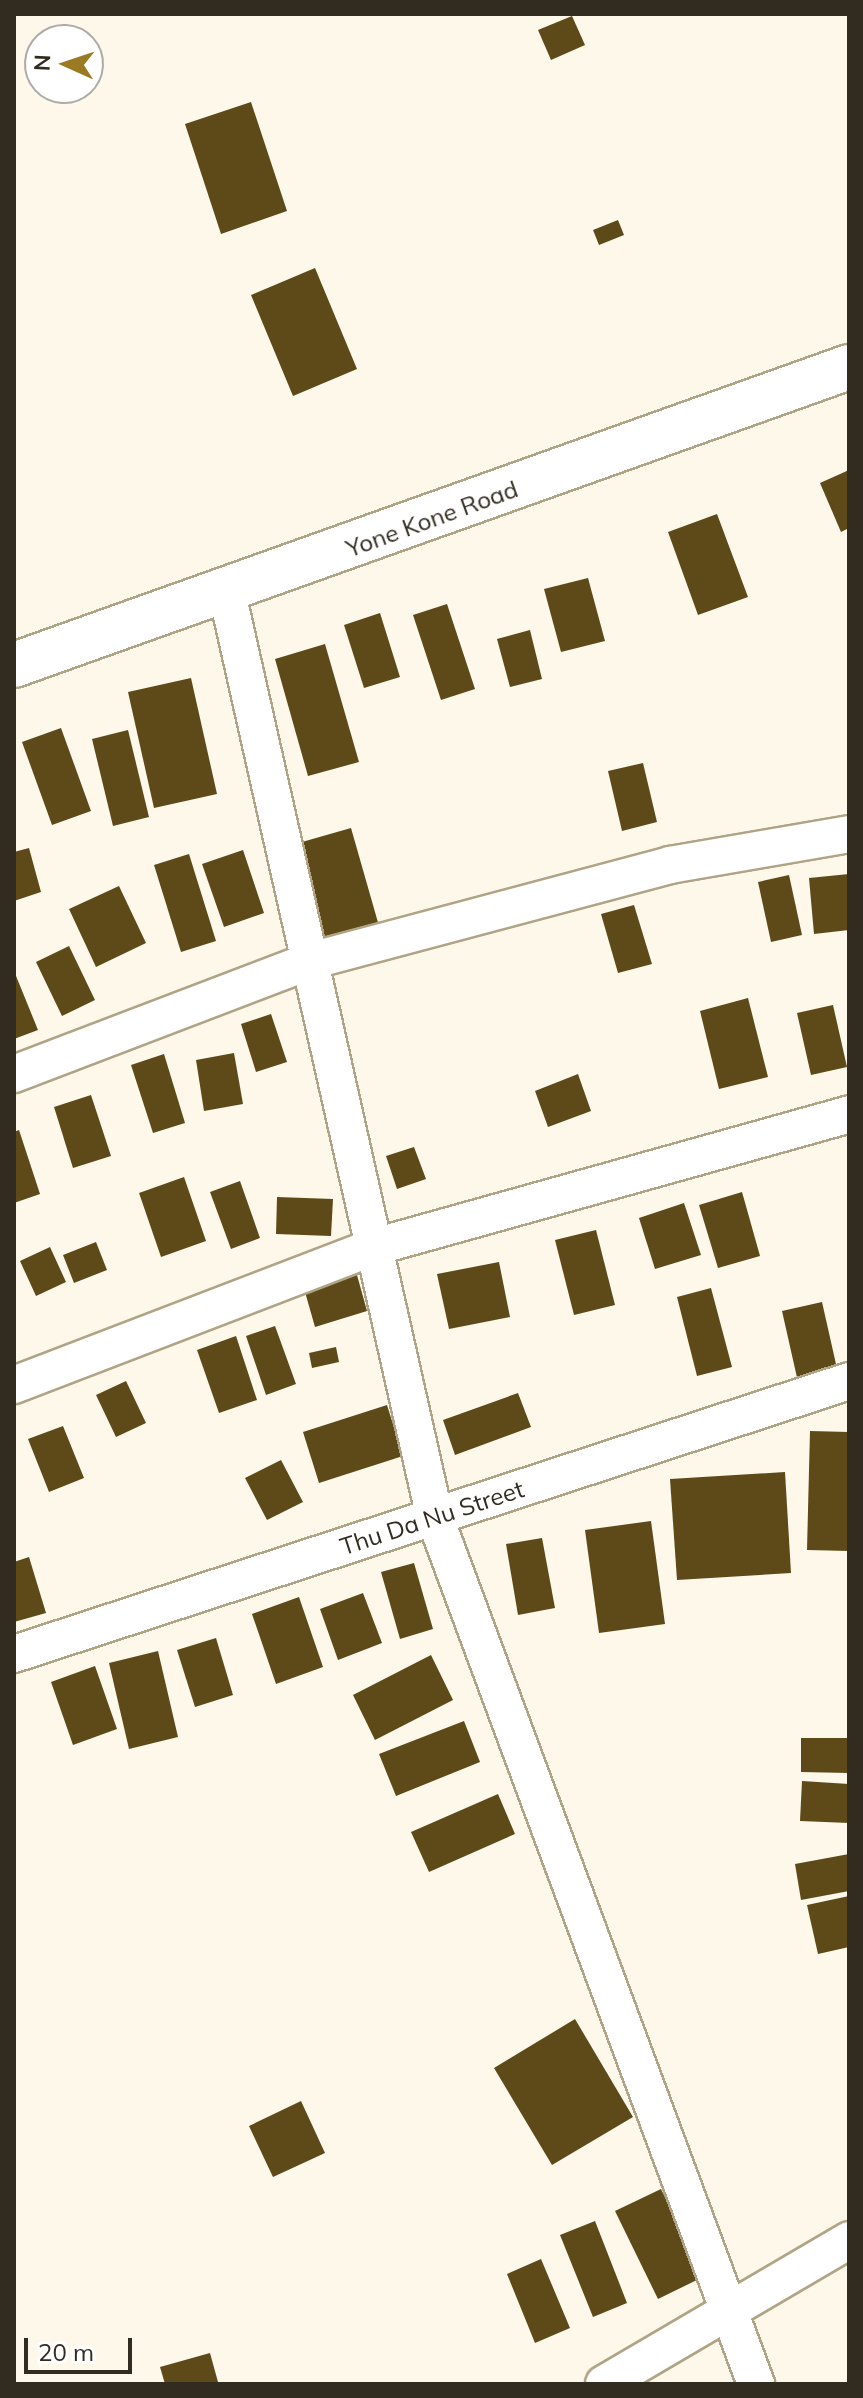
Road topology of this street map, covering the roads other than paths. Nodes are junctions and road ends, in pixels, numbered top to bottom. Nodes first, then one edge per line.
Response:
1 (849, 367) edge
2 (227, 593) junction
3 (14, 665) edge
4 (849, 834) edge
5 (310, 961) junction
6 (14, 1074) edge
7 (849, 1114) edge
8 (374, 1247) junction
9 (849, 1381) edge
10 (14, 1385) edge
11 (435, 1518) junction
12 (14, 1654) edge
13 (849, 2240) edge
14 (730, 2307) junction
15 (604, 2384) edge
16 (756, 2384) edge

1 - 2 street, Yone Kone Road
2 - 3 street, Yone Kone Road
2 - 5 street
4 - 5 street
5 - 6 street
5 - 8 street
7 - 8 street
8 - 10 street
8 - 11 street
9 - 11 street, Thu Da Nu Street
11 - 12 street, Thu Da Nu Street
11 - 14 street
13 - 14 street
14 - 15 street
14 - 16 street

